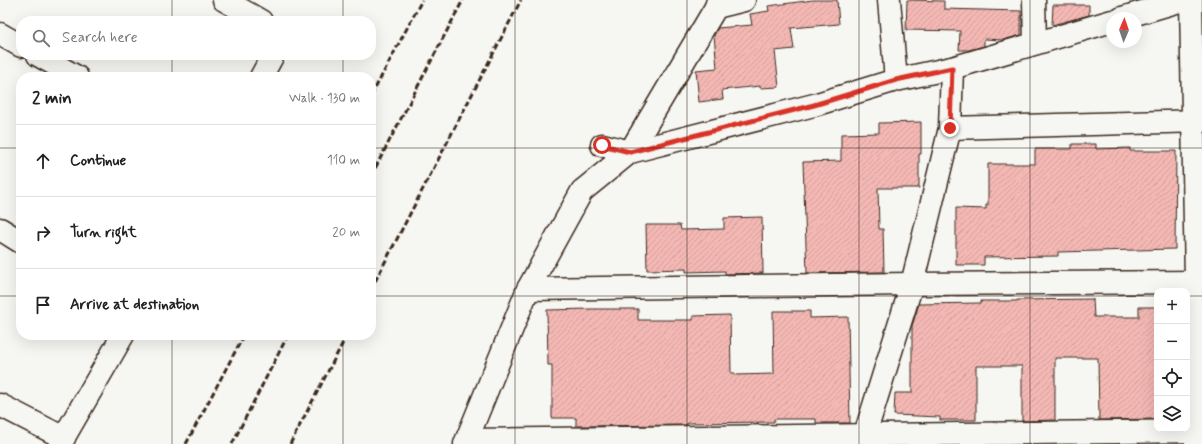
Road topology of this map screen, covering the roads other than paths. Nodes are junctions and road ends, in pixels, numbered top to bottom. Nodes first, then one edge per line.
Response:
1 (224, 0) edge
2 (744, 0) edge
3 (889, 0) edge
4 (1034, 0) edge
5 (1183, 0) edge
6 (1191, 0) edge
7 (717, 3) edge
8 (1142, 12) edge
9 (252, 16) edge
10 (1106, 23) edge
11 (0, 34) edge
12 (16, 43) edge
13 (1036, 43) junction
14 (47, 60) edge
15 (270, 60) edge
16 (952, 68) junction
17 (68, 72) edge
18 (264, 72) edge
19 (896, 80) junction
20 (1198, 121) edge
21 (950, 128) junction
22 (602, 145) dead end
23 (630, 152) junction
24 (0, 229) edge
25 (16, 239) edge
26 (1199, 282) edge
27 (912, 284) junction
28 (528, 289) junction
29 (120, 340) edge
30 (0, 405) edge
31 (1198, 435) edge
32 (863, 440) edge
33 (62, 441) edge
34 (466, 442) edge

1 - 9 street
2 - 7 street
3 - 19 street
4 - 13 street
5 - 8 street
6 - 20 street
7 - 23 street
10 - 13 street
11 - 12 street
13 - 16 street
14 - 17 street
15 - 18 street
16 - 19 street
16 - 21 street
19 - 23 street
20 - 21 street
20 - 26 street
21 - 27 street
22 - 23 street
23 - 28 street
24 - 25 street
26 - 27 street
26 - 31 street
27 - 28 street
27 - 32 street
28 - 34 street
29 - 33 street
30 - 33 street
31 - 32 street
32 - 34 street

